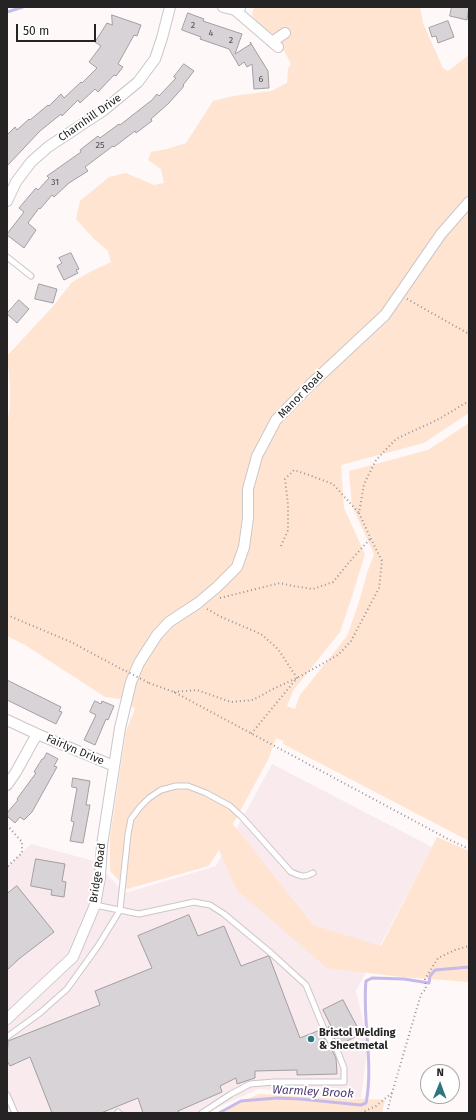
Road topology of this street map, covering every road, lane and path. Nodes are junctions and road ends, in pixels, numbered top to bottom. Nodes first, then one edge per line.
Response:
1 (170, 7) edge
2 (223, 7) edge
3 (238, 8) edge
4 (285, 33) dead end
5 (8, 198) edge
6 (469, 202) edge
7 (7, 257) edge
8 (31, 276) dead end
9 (399, 294) junction
10 (469, 334) edge
11 (469, 401) edge
12 (359, 513) junction
13 (370, 539) junction
14 (281, 546) dead end
15 (219, 598) dead end
16 (198, 603) junction
17 (7, 615) edge
18 (139, 663) joint
19 (297, 678) junction
20 (174, 692) junction
21 (7, 720) edge
22 (36, 734) junction
23 (251, 734) junction
24 (114, 766) junction
25 (7, 785) edge
26 (7, 825) edge
27 (469, 849) edge
28 (7, 867) edge
29 (313, 873) dead end
30 (95, 905) junction
31 (120, 910) junction
32 (469, 946) edge
33 (7, 1019) edge
34 (7, 1037) edge
35 (392, 1093) junction
36 (7, 1095) edge
37 (15, 1113) edge
38 (202, 1113) edge
39 (361, 1113) edge
40 (387, 1113) edge

1 - 5 street, Charnhill Drive
2 - 3 street
3 - 4 street
6 - 9 street, Manor Road
7 - 8 lane
9 - 10 path
9 - 16 street, Manor Road
11 - 12 path
12 - 13 path
12 - 14 path
13 - 15 path
13 - 19 path
16 - 18 street, Manor Road
16 - 19 path
17 - 20 path, bridge
18 - 24 street, Bridge Road
19 - 20 path
19 - 23 path
20 - 23 path
21 - 22 street, Fairlyn Drive
22 - 24 street, Fairlyn Drive
22 - 25 street, Fairlyn Drive
23 - 27 path
24 - 30 street, Bridge Road
26 - 28 path
29 - 31 lane
30 - 31 lane
30 - 33 street, Bridge Road
31 - 34 lane
31 - 38 lane
32 - 35 path
35 - 39 path
35 - 40 path
36 - 37 lane

